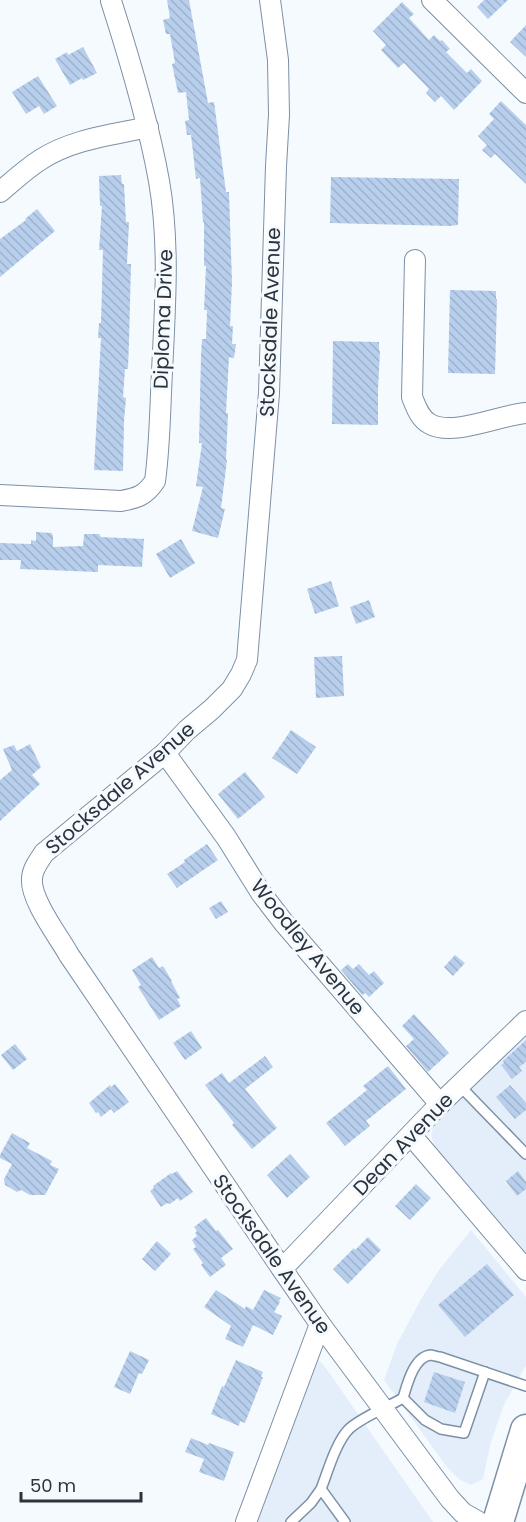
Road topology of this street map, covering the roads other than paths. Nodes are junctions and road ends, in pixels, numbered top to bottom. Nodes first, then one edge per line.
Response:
1 (270, 0) edge
2 (432, 0) edge
3 (111, 1) edge
4 (526, 93) edge
5 (148, 127) junction
6 (0, 192) edge
7 (415, 260) dead end
8 (526, 413) edge
9 (0, 495) edge
10 (165, 753) junction
11 (526, 1021) edge
12 (459, 1085) junction
13 (440, 1104) junction
14 (411, 1134) junction
15 (526, 1154) edge
16 (282, 1269) junction
17 (526, 1270) edge
18 (320, 1324) junction
19 (485, 1372) junction
20 (526, 1386) edge
21 (404, 1398) junction
22 (383, 1409) junction
23 (526, 1430) edge
24 (321, 1489) junction
25 (246, 1522) edge
26 (291, 1522) edge
27 (345, 1522) edge
28 (479, 1522) edge
29 (498, 1522) edge

1 - 10 street, Stocksdale Avenue
2 - 4 street
3 - 5 street, Diploma Drive
5 - 6 street
5 - 9 street, Diploma Drive
7 - 8 street
10 - 13 street, Woodley Avenue
10 - 16 street, Stocksdale Avenue
11 - 12 street, Dean Avenue
12 - 13 street, Dean Avenue
12 - 15 lane
13 - 14 street, Dean Avenue
14 - 16 street, Dean Avenue
14 - 17 street
16 - 18 street, Stocksdale Avenue
18 - 22 street, Stocksdale Avenue
18 - 25 street
19 - 20 lane
19 - 21 lane
19 - 21 lane
21 - 22 lane
22 - 24 lane
22 - 28 street, Stocksdale Avenue
23 - 29 main road
24 - 26 lane
24 - 27 lane

